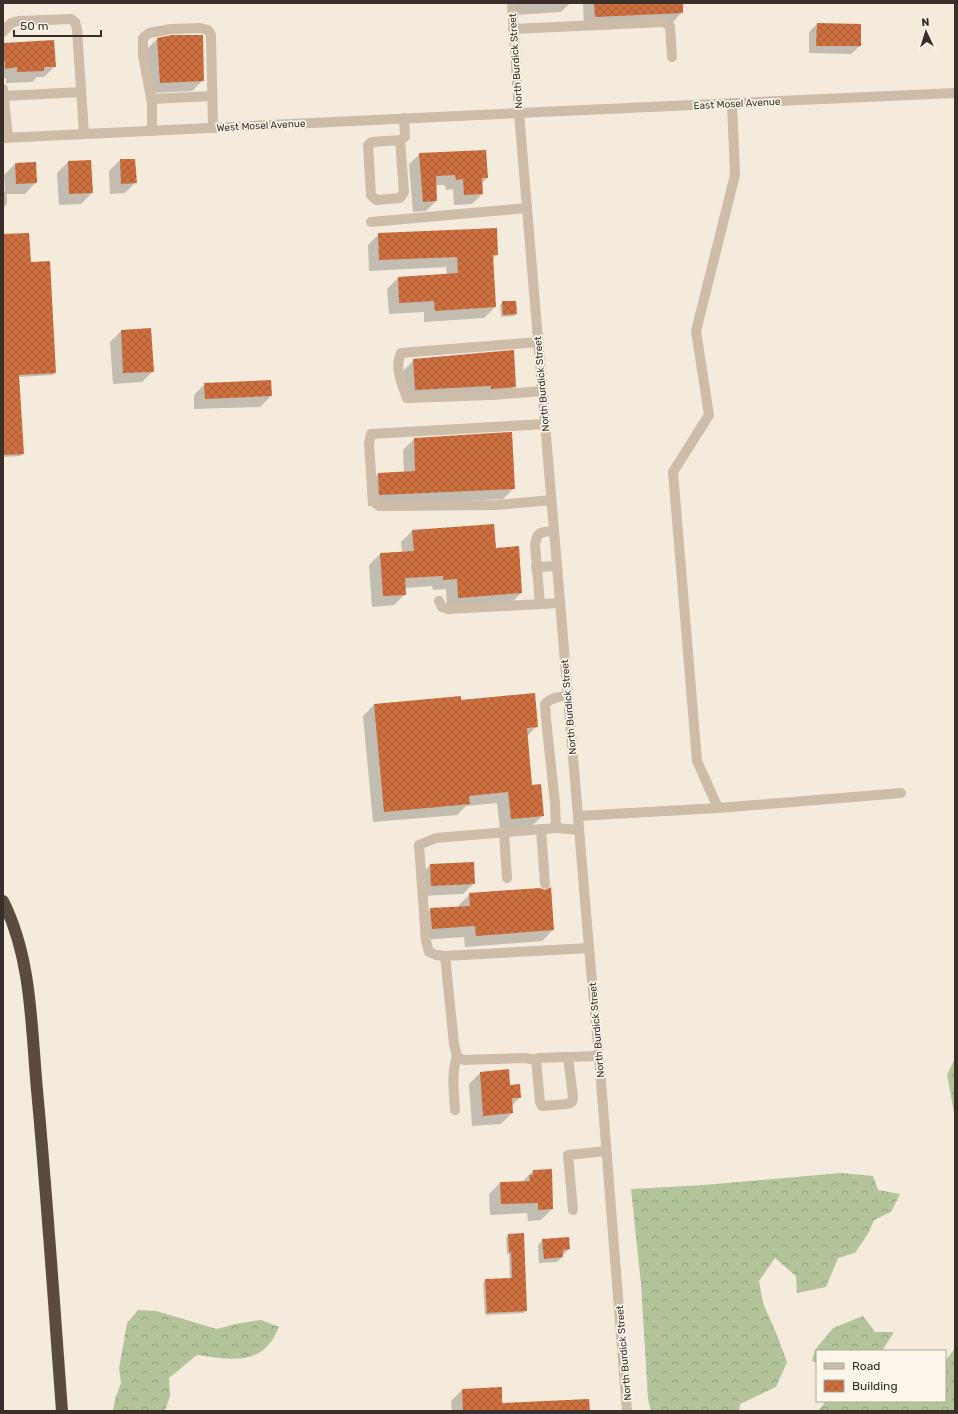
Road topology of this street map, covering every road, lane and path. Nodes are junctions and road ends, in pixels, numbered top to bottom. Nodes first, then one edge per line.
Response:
1 (512, 3) edge
2 (513, 29) junction
3 (3, 32) edge
4 (672, 57) dead end
5 (81, 92) junction
6 (4, 93) edge
7 (955, 93) edge
8 (212, 96) junction
9 (151, 99) junction
10 (732, 103) junction
11 (519, 113) junction
12 (404, 118) junction
13 (212, 128) junction
14 (152, 131) junction
15 (84, 134) junction
16 (5, 138) edge
17 (400, 140) junction
18 (526, 208) junction
19 (372, 222) dead end
20 (538, 342) junction
21 (542, 391) junction
22 (545, 424) junction
23 (551, 500) junction
24 (554, 531) junction
25 (557, 566) junction
26 (536, 567) junction
27 (439, 601) dead end
28 (560, 603) junction
29 (540, 604) junction
30 (567, 696) junction
31 (901, 793) dead end
32 (718, 808) junction
33 (578, 816) junction
34 (556, 828) junction
35 (541, 829) junction
36 (579, 830) junction
37 (504, 832) junction
38 (507, 878) dead end
39 (545, 884) dead end
40 (3, 901) edge
41 (589, 948) junction
42 (445, 956) junction
43 (599, 1056) junction
44 (568, 1057) junction
45 (457, 1058) junction
46 (536, 1060) junction
47 (455, 1110) dead end
48 (606, 1151) junction
49 (573, 1210) dead end
50 (62, 1411) edge
51 (628, 1411) edge

1 - 2 street, North Burdick Street
2 - 4 street
2 - 11 street, North Burdick Street
3 - 5 street
5 - 6 street
5 - 15 street
6 - 16 street
7 - 10 street, East Mosel Avenue
8 - 9 street
8 - 9 street
8 - 13 street
9 - 14 street
10 - 11 street, East Mosel Avenue
10 - 32 street
11 - 12 street, West Mosel Avenue
11 - 18 street, North Burdick Street
12 - 13 street, West Mosel Avenue
12 - 17 street
13 - 14 street, West Mosel Avenue
14 - 15 street, West Mosel Avenue
15 - 16 street, West Mosel Avenue
17 - 17 street
18 - 19 street
18 - 20 street, North Burdick Street
20 - 21 street, North Burdick Street
20 - 21 street
21 - 22 street, North Burdick Street
22 - 23 street, North Burdick Street
22 - 23 street
23 - 24 street, North Burdick Street
24 - 25 street, North Burdick Street
24 - 26 street
25 - 26 street
25 - 28 street, North Burdick Street
26 - 29 street
27 - 29 street
28 - 29 street
28 - 30 street, North Burdick Street
30 - 33 street, North Burdick Street
30 - 34 street
31 - 32 street
32 - 33 street
33 - 36 street, North Burdick Street
34 - 35 street
34 - 36 street
35 - 37 street
35 - 39 street
36 - 41 street, North Burdick Street
37 - 38 street
37 - 42 street
40 - 50 highway
41 - 42 street
41 - 43 street, North Burdick Street
42 - 45 street
43 - 44 street
43 - 48 street, North Burdick Street
44 - 46 street
44 - 46 street
45 - 46 street
45 - 47 street
48 - 49 street
48 - 51 street, North Burdick Street

